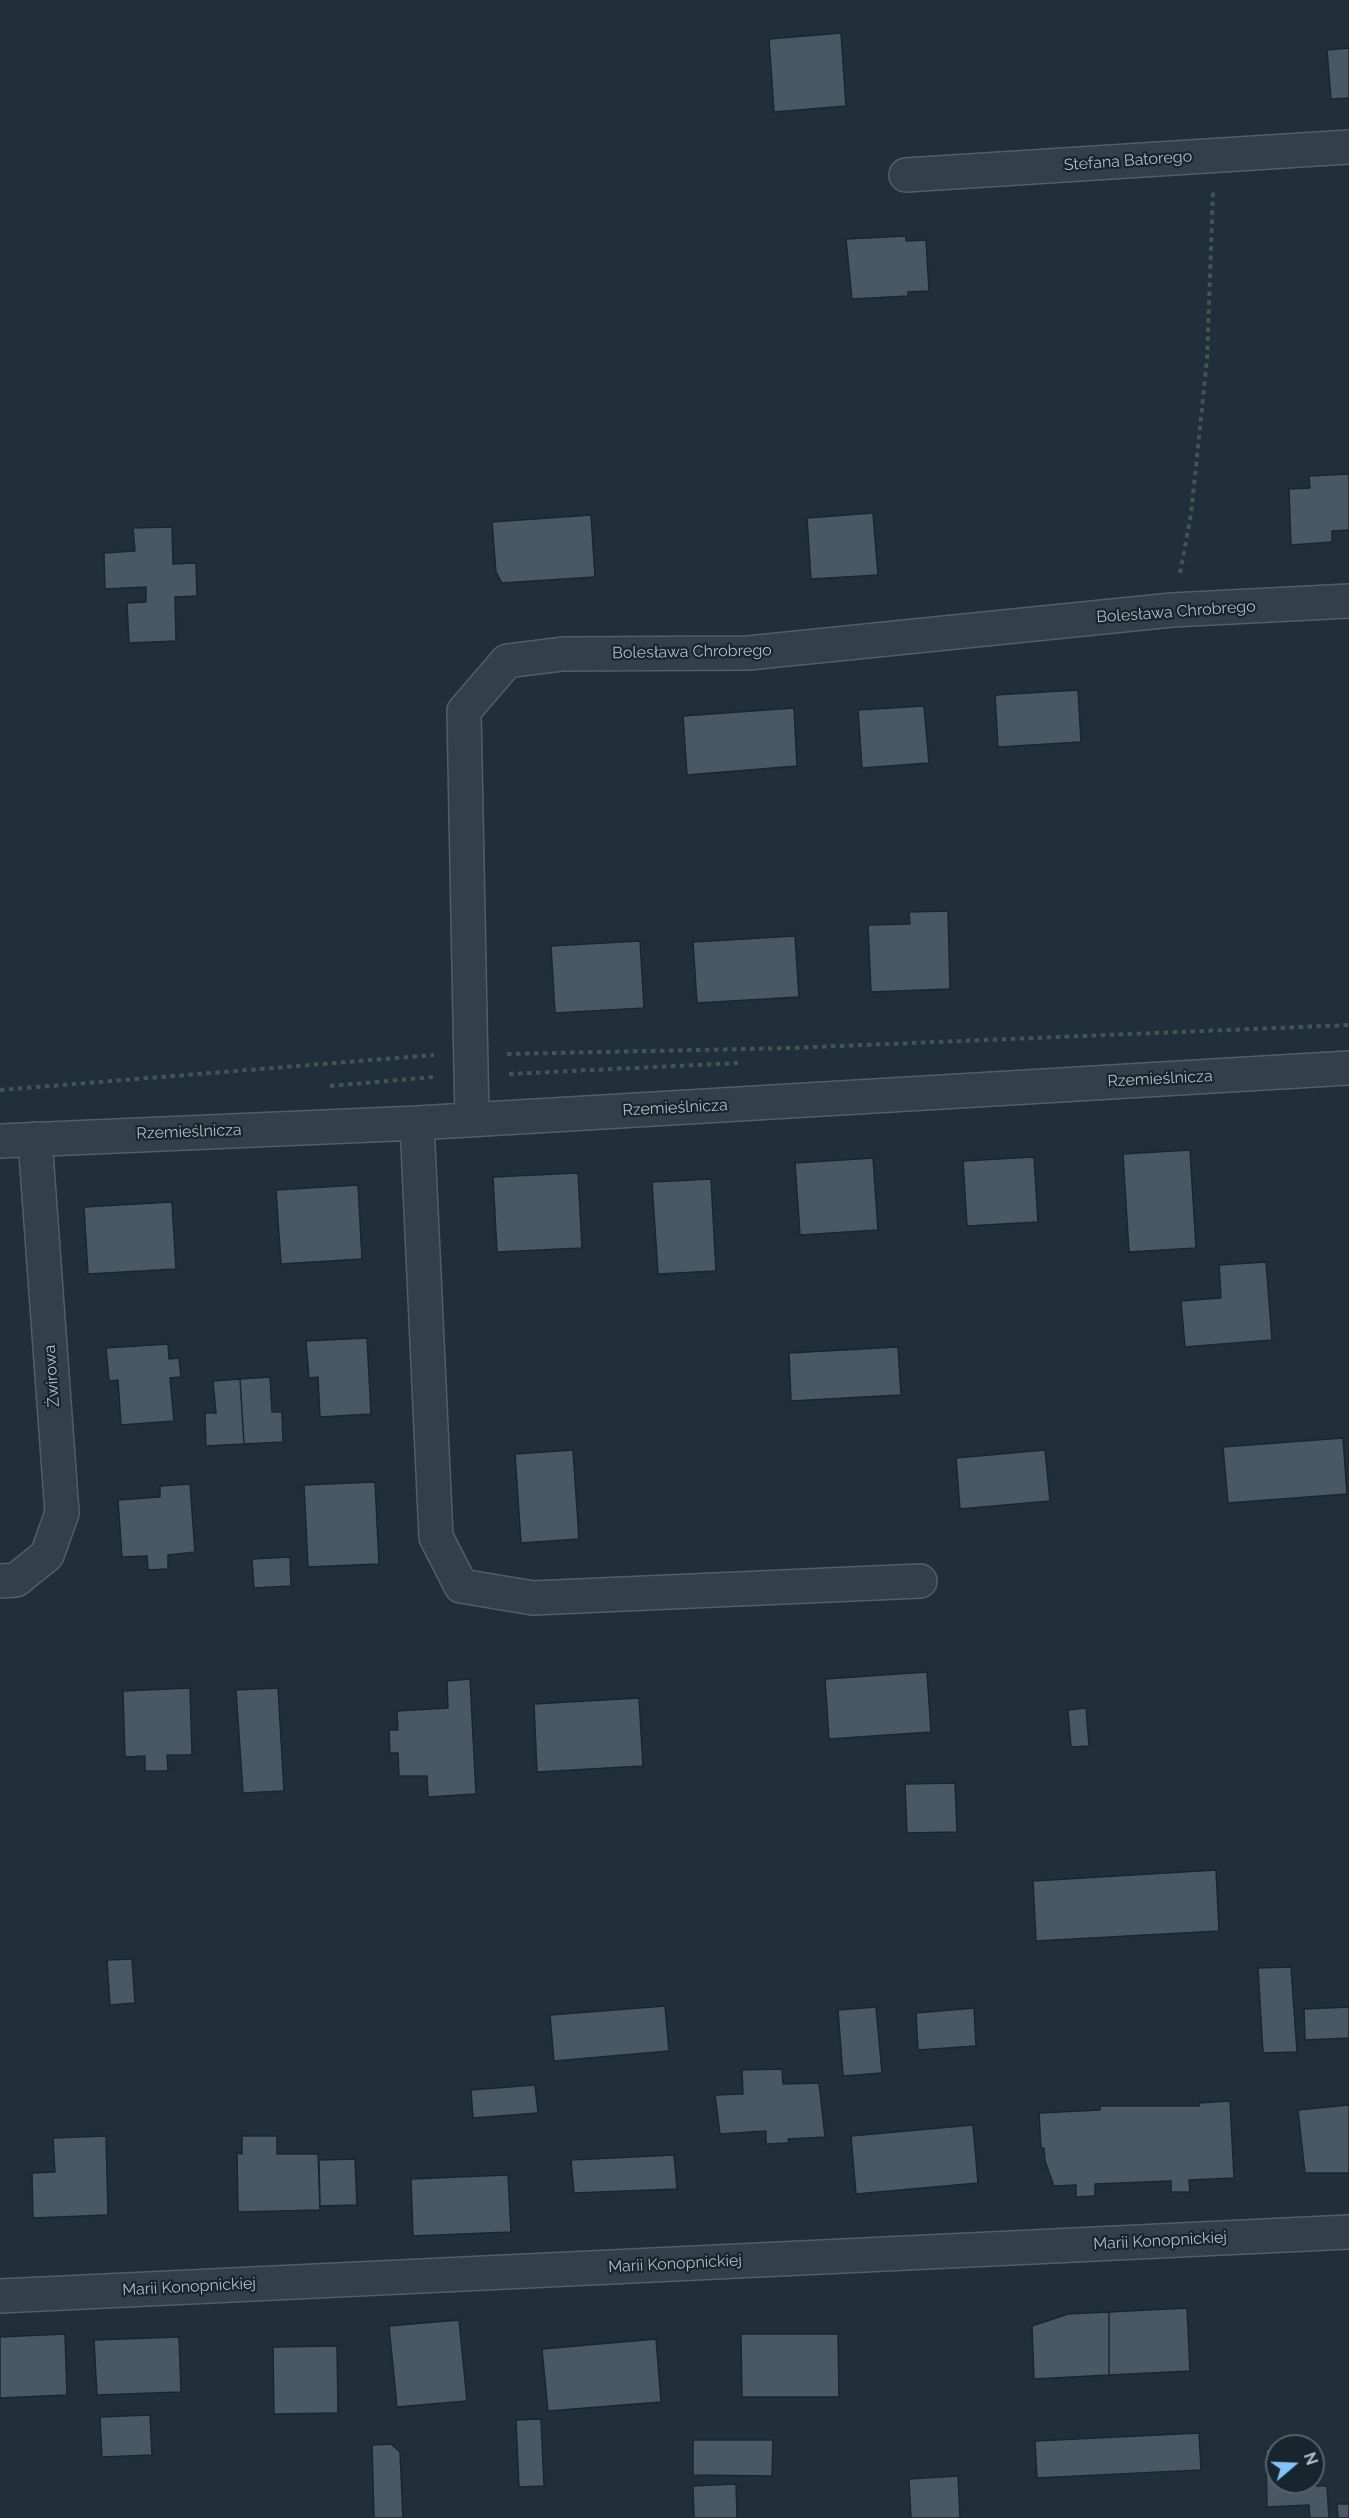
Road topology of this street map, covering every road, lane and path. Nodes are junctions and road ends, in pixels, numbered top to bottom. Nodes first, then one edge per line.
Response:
1 (1349, 147) edge
2 (1214, 156) junction
3 (906, 175) dead end
4 (1349, 601) edge
5 (1172, 610) junction
6 (1349, 1024) edge
7 (471, 1054) junction
8 (1349, 1068) edge
9 (0, 1090) edge
10 (472, 1120) junction
11 (417, 1123) junction
12 (36, 1138) junction
13 (0, 1141) edge
14 (0, 1581) edge
15 (920, 1581) dead end
16 (1349, 2232) edge
17 (0, 2296) edge

1 - 2 street, Stefana Batorego
2 - 3 street, Stefana Batorego
2 - 5 path
4 - 5 street, Bolesława Chrobrego
5 - 7 street, Bolesława Chrobrego
6 - 7 path
7 - 9 path
7 - 10 street, Bolesława Chrobrego
8 - 10 street, Rzemieślnicza
10 - 11 street, Rzemieślnicza
11 - 12 street, Rzemieślnicza
11 - 15 street
12 - 13 street, Rzemieślnicza
12 - 14 street, Żwirowa
16 - 17 street, Marii Konopnickiej

